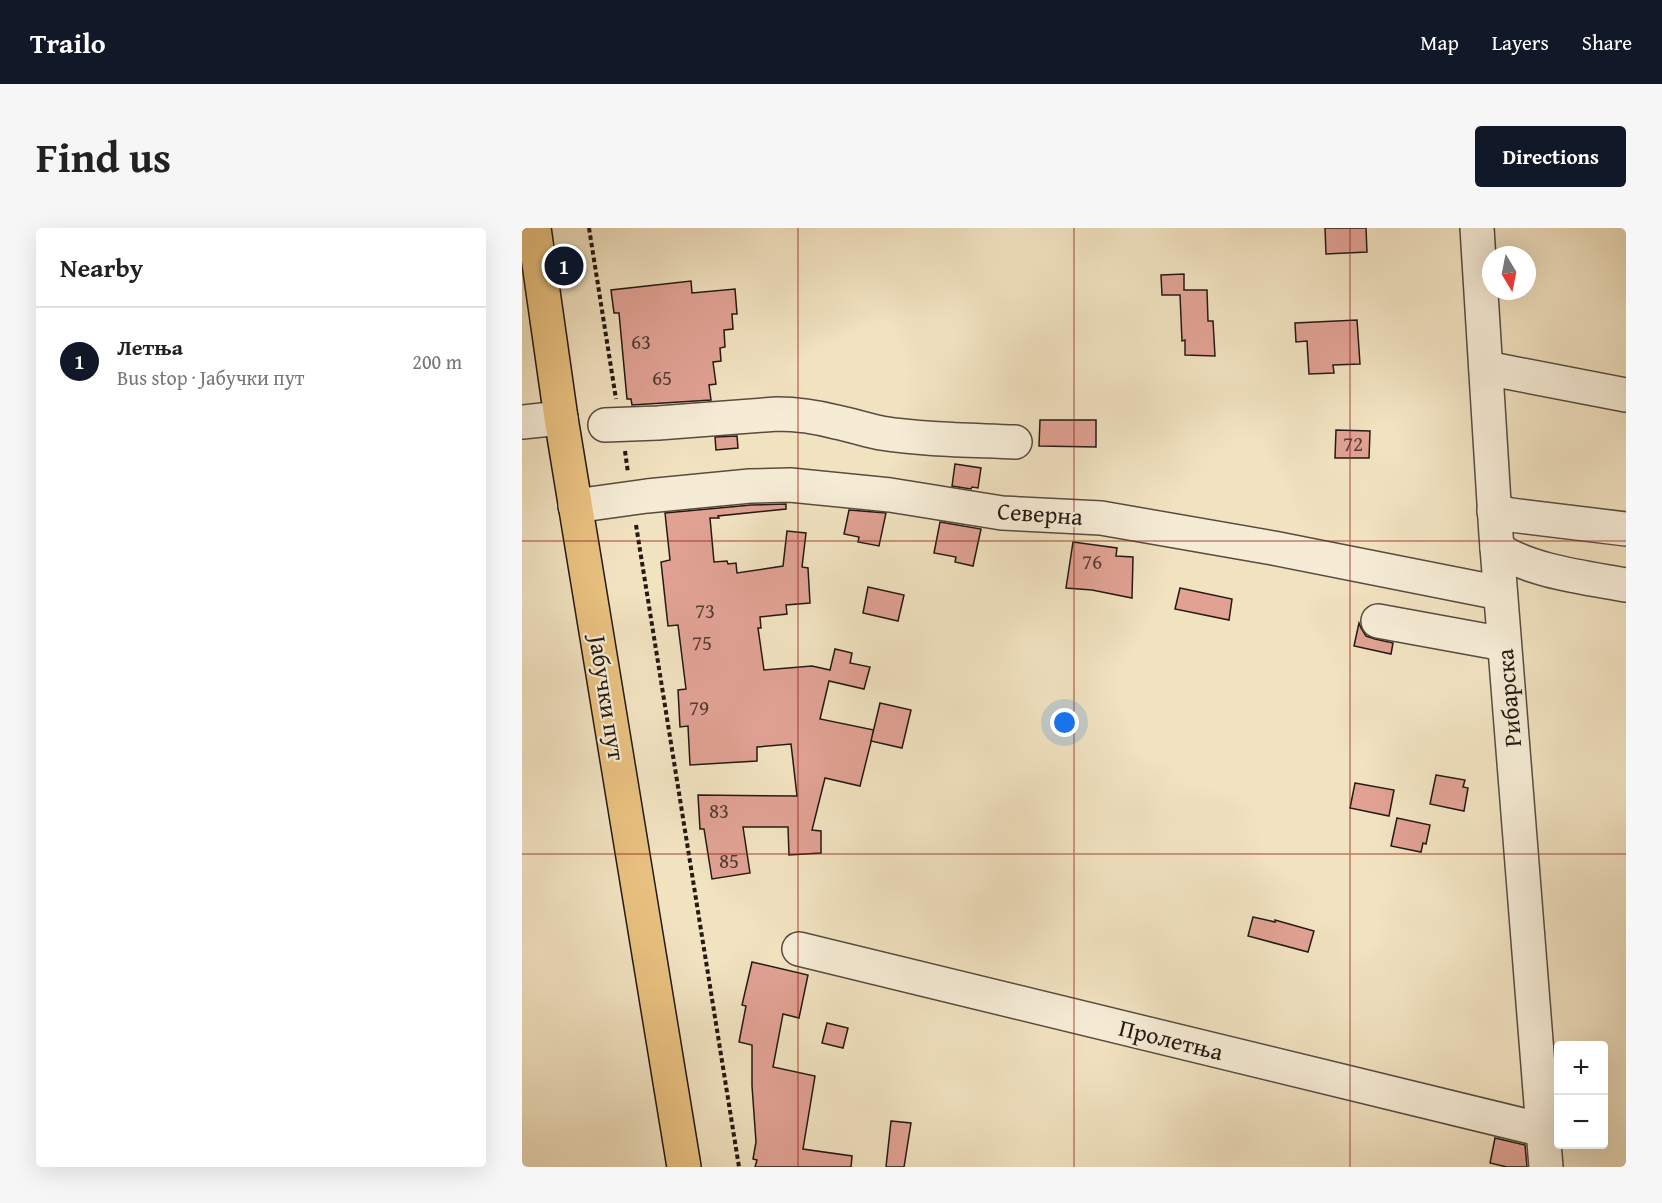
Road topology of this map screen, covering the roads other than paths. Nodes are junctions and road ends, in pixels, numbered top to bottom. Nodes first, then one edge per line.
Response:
1 (534, 228) edge
2 (1477, 228) edge
3 (1486, 368) junction
4 (1626, 394) edge
5 (561, 418) junction
6 (522, 422) edge
7 (613, 425) road end
8 (1015, 442) dead end
9 (575, 506) junction
10 (1494, 511) junction
11 (1626, 529) edge
12 (1497, 548) junction
13 (1626, 585) edge
14 (1500, 592) junction
15 (1378, 621) dead end
16 (1504, 644) junction
17 (800, 949) dead end
18 (1543, 1130) junction
19 (684, 1167) edge
20 (1546, 1167) edge

1 - 5 main road, Јабучки пут
2 - 3 street, Рибарска
3 - 4 street
3 - 10 street, Рибарска
5 - 6 street
5 - 9 main road, Јабучки пут
7 - 8 street
9 - 14 street, Северна
9 - 19 main road, Јабучки пут
10 - 11 street
10 - 12 street, Рибарска
12 - 13 street
12 - 14 street, Рибарска
14 - 16 street, Рибарска
15 - 16 street
16 - 18 street, Рибарска
17 - 18 street, Пролетња
18 - 20 street, Рибарска

